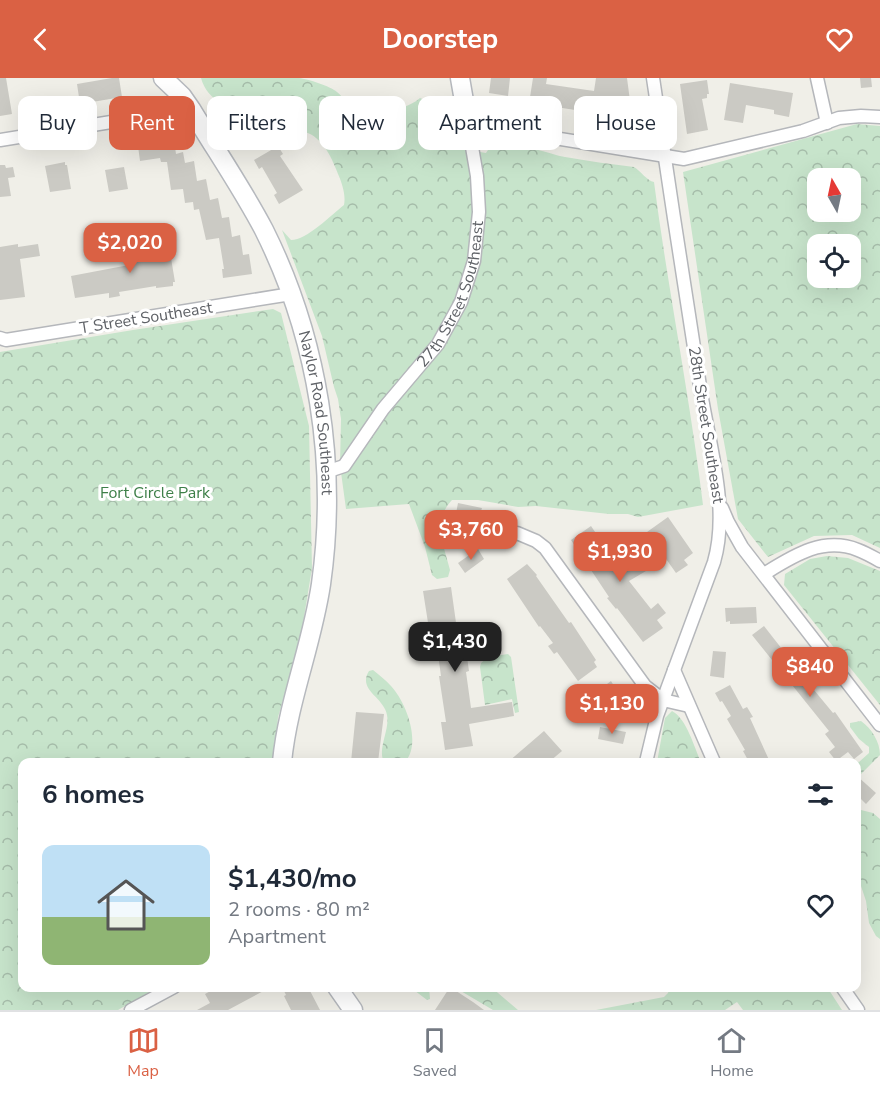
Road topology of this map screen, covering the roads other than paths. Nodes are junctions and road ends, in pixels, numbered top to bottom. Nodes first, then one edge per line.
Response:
1 (163, 78) edge
2 (460, 78) edge
3 (652, 78) edge
4 (817, 78) edge
5 (176, 85) edge
6 (463, 96) edge
7 (195, 115) edge
8 (880, 117) edge
9 (109, 122) edge
10 (827, 123) junction
11 (0, 140) edge
12 (562, 140) edge
13 (472, 150) edge
14 (664, 157) junction
15 (291, 294) junction
16 (0, 338) edge
17 (326, 472) junction
18 (720, 501) junction
19 (517, 534) dead end
20 (742, 547) junction
21 (880, 561) edge
22 (714, 562) junction
23 (764, 574) junction
24 (674, 670) junction
25 (663, 700) junction
26 (689, 706) junction
27 (880, 725) edge
28 (283, 758) edge
29 (647, 758) edge
30 (712, 758) edge
31 (164, 992) edge
32 (340, 992) edge
33 (845, 992) edge
34 (130, 1010) edge
35 (353, 1010) edge
36 (858, 1010) edge

1 - 5 street, Naylor Road Southeast
2 - 6 street, 27th Street Southeast
3 - 14 street, 28th Street Southeast
4 - 10 street
7 - 15 street, Naylor Road Southeast
8 - 10 street
9 - 11 street
10 - 14 street
12 - 14 street
13 - 17 street, 27th Street Southeast
14 - 18 street, 28th Street Southeast
15 - 16 street, T Street Southeast
15 - 17 street, Naylor Road Southeast
17 - 28 street, Naylor Road Southeast
18 - 20 street
18 - 22 street, 28th Street Southeast
19 - 25 street
20 - 22 street
20 - 23 street
21 - 23 street
22 - 24 street, 28th Street Southeast
23 - 27 street
24 - 25 street, 28th Street Southeast
24 - 26 street
25 - 26 street
25 - 29 street, 28th Street Southeast
26 - 30 street
31 - 34 street
32 - 35 street
33 - 36 street

